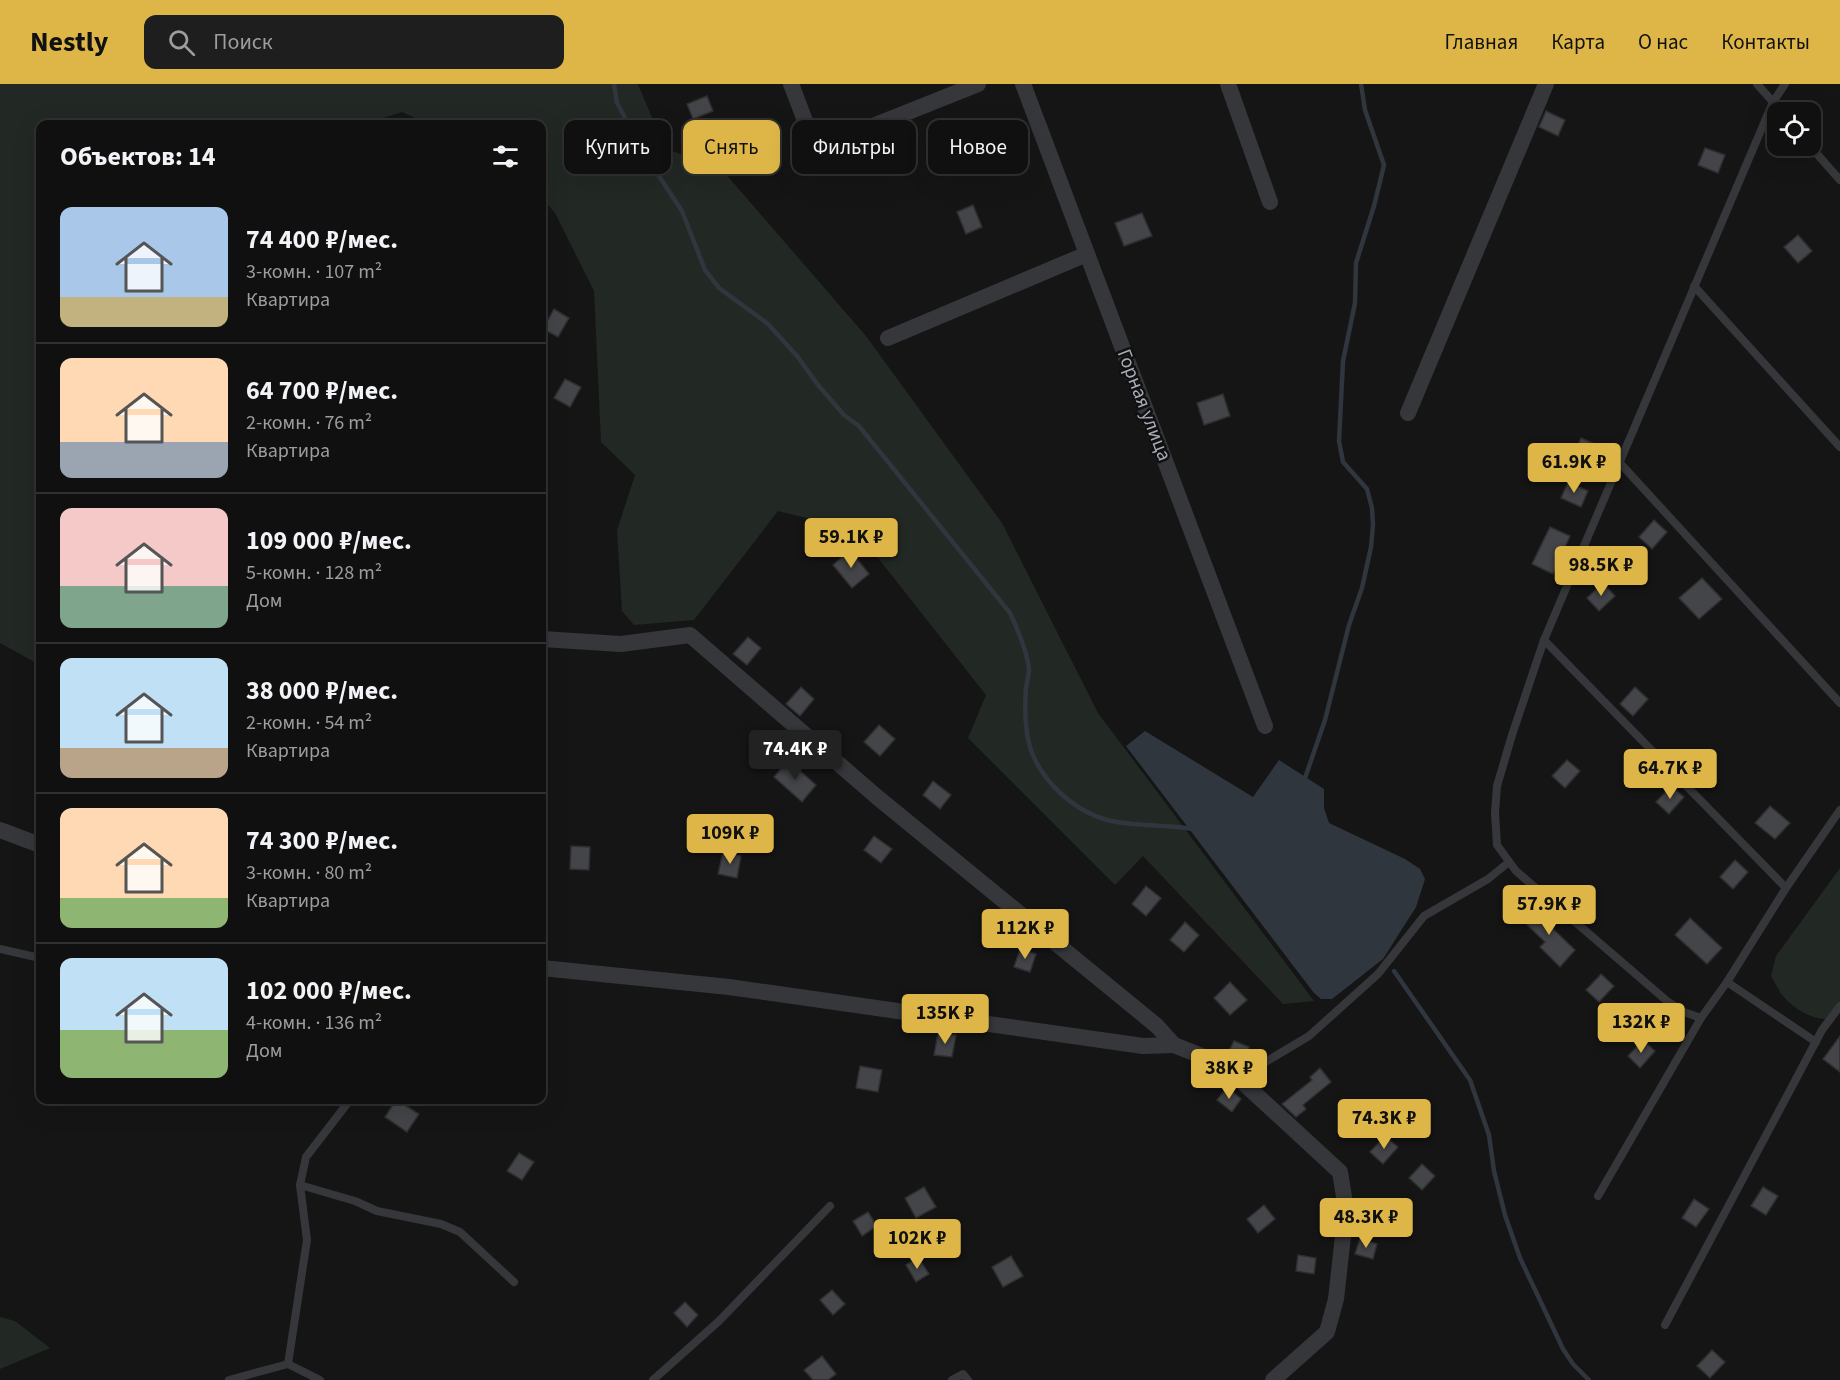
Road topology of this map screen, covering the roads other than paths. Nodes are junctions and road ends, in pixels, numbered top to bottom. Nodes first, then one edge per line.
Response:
1 (792, 84) edge
2 (978, 84) edge
3 (1023, 84) edge
4 (1228, 84) edge
5 (1546, 84) edge
6 (1757, 84) edge
7 (1785, 84) edge
8 (1773, 102) joint
9 (1767, 116) edge
10 (1819, 156) edge
11 (1840, 180) edge
12 (1270, 202) dead end
13 (1087, 254) junction
14 (1694, 286) junction
15 (888, 338) dead end
16 (1408, 412) dead end
17 (1840, 447) edge
18 (1619, 462) junction
19 (546, 639) edge
20 (1544, 640) junction
21 (1840, 704) edge
22 (1265, 726) dead end
23 (1840, 810) edge
24 (0, 830) edge
25 (36, 844) edge
26 (1509, 862) junction
27 (1786, 888) junction
28 (0, 949) edge
29 (36, 957) edge
30 (546, 968) edge
31 (1727, 982) junction
32 (1840, 1006) edge
33 (1701, 1018) junction
34 (1816, 1042) junction
35 (1174, 1045) junction
36 (1224, 1065) junction
37 (347, 1104) edge
38 (300, 1185) junction
39 (1599, 1196) dead end
40 (831, 1206) dead end
41 (514, 1282) dead end
42 (1665, 1325) dead end
43 (288, 1364) junction
44 (229, 1380) edge
45 (320, 1380) edge
46 (653, 1380) edge
47 (952, 1380) edge
48 (968, 1380) edge
49 (1273, 1380) edge

1 - 2 street
3 - 13 street, Горная улица
4 - 12 street
5 - 16 street
6 - 8 lane
7 - 8 lane
9 - 14 lane
10 - 11 lane
13 - 15 street
13 - 22 street, Горная улица
14 - 17 lane
14 - 18 lane
18 - 20 lane
18 - 21 lane
19 - 35 street
20 - 26 lane
20 - 27 lane
23 - 27 lane
24 - 25 street
26 - 33 lane
26 - 36 lane
27 - 31 lane
28 - 29 lane
30 - 35 street
31 - 33 lane
31 - 34 lane
32 - 34 lane
33 - 39 lane
34 - 42 lane
35 - 36 street
36 - 49 street
37 - 38 lane
38 - 41 lane
38 - 43 lane
40 - 46 lane
43 - 44 lane
43 - 45 lane
47 - 48 lane

